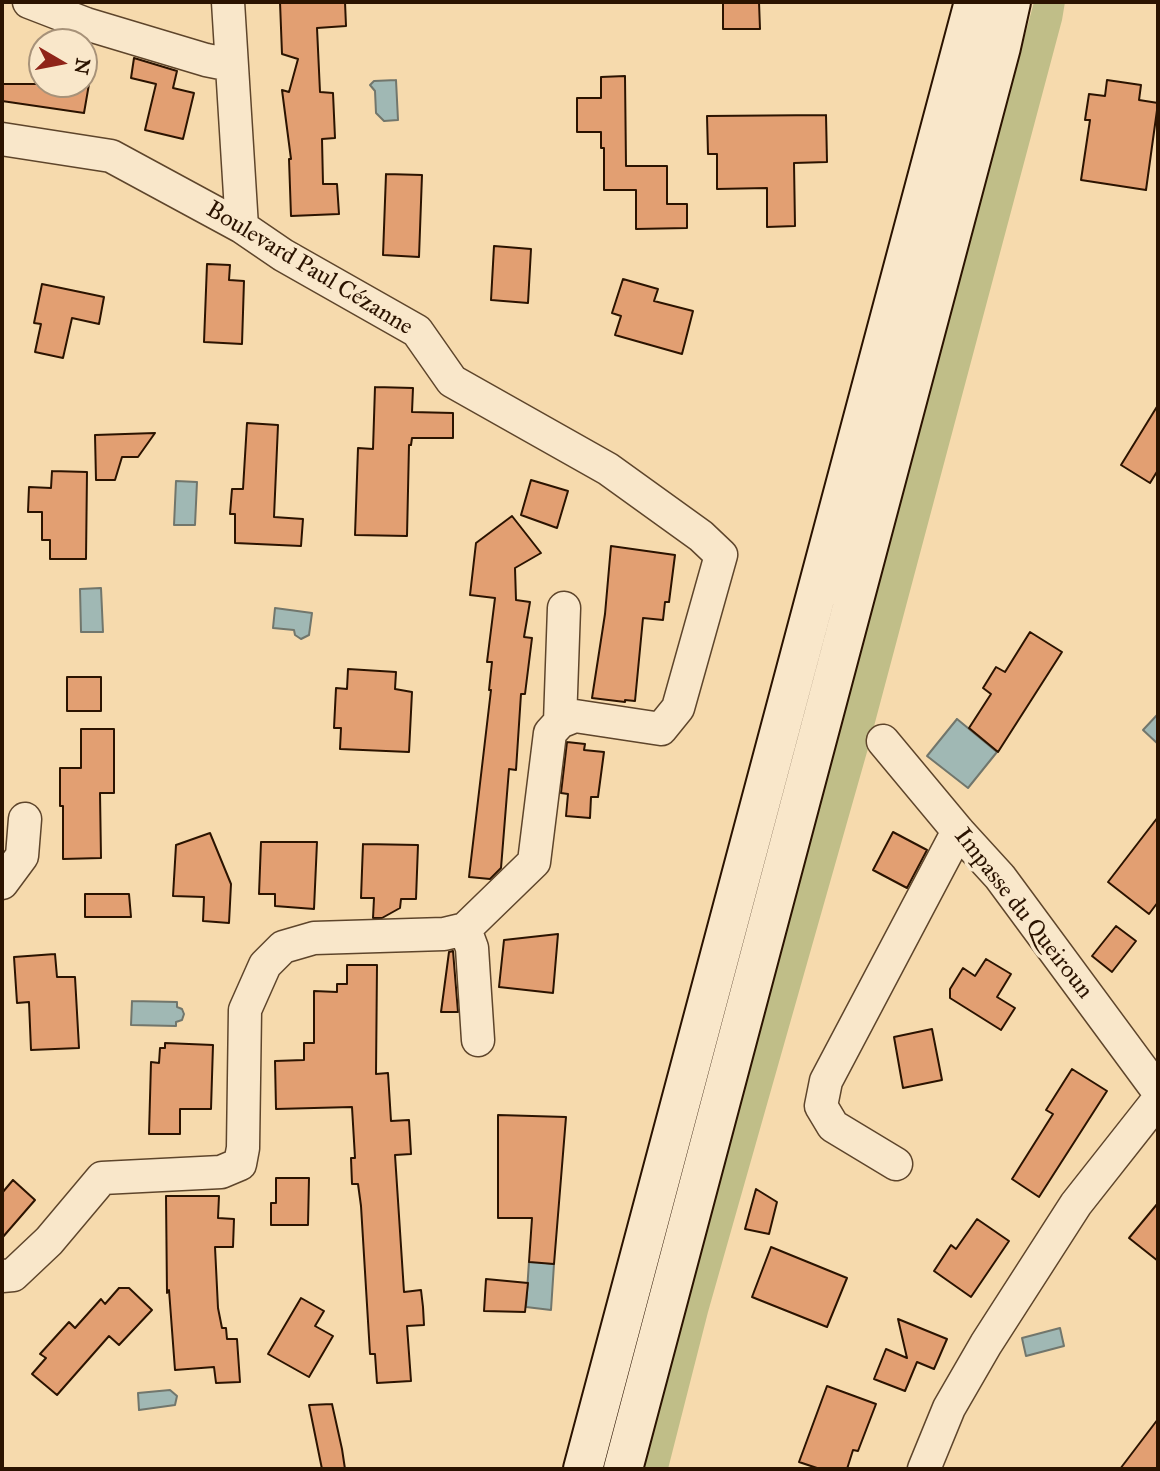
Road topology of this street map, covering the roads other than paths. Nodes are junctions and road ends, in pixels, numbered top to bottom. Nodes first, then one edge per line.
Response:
1 (29, 2) edge
2 (228, 2) edge
3 (974, 2) edge
4 (1011, 2) edge
5 (231, 65) junction
6 (2, 139) edge
7 (242, 227) junction
8 (564, 608) dead end
9 (560, 722) junction
10 (883, 741) dead end
11 (25, 819) dead end
12 (958, 831) junction
13 (2, 883) edge
14 (465, 929) junction
15 (478, 1040) dead end
16 (1158, 1090) edge
17 (1158, 1100) edge
18 (897, 1164) dead end
19 (2, 1276) edge
20 (583, 1469) edge
21 (623, 1469) edge
22 (924, 1469) edge

1 - 5 street
2 - 5 street
3 - 20 main road
4 - 21 main road
5 - 7 street
6 - 7 street, Boulevard Paul Cézanne
7 - 9 street, Boulevard Paul Cézanne
8 - 9 street
9 - 14 street
10 - 12 street, Impasse du Queiroun
11 - 13 street
12 - 16 street, Impasse du Queiroun
12 - 18 street
14 - 15 street
14 - 19 street
17 - 22 street

